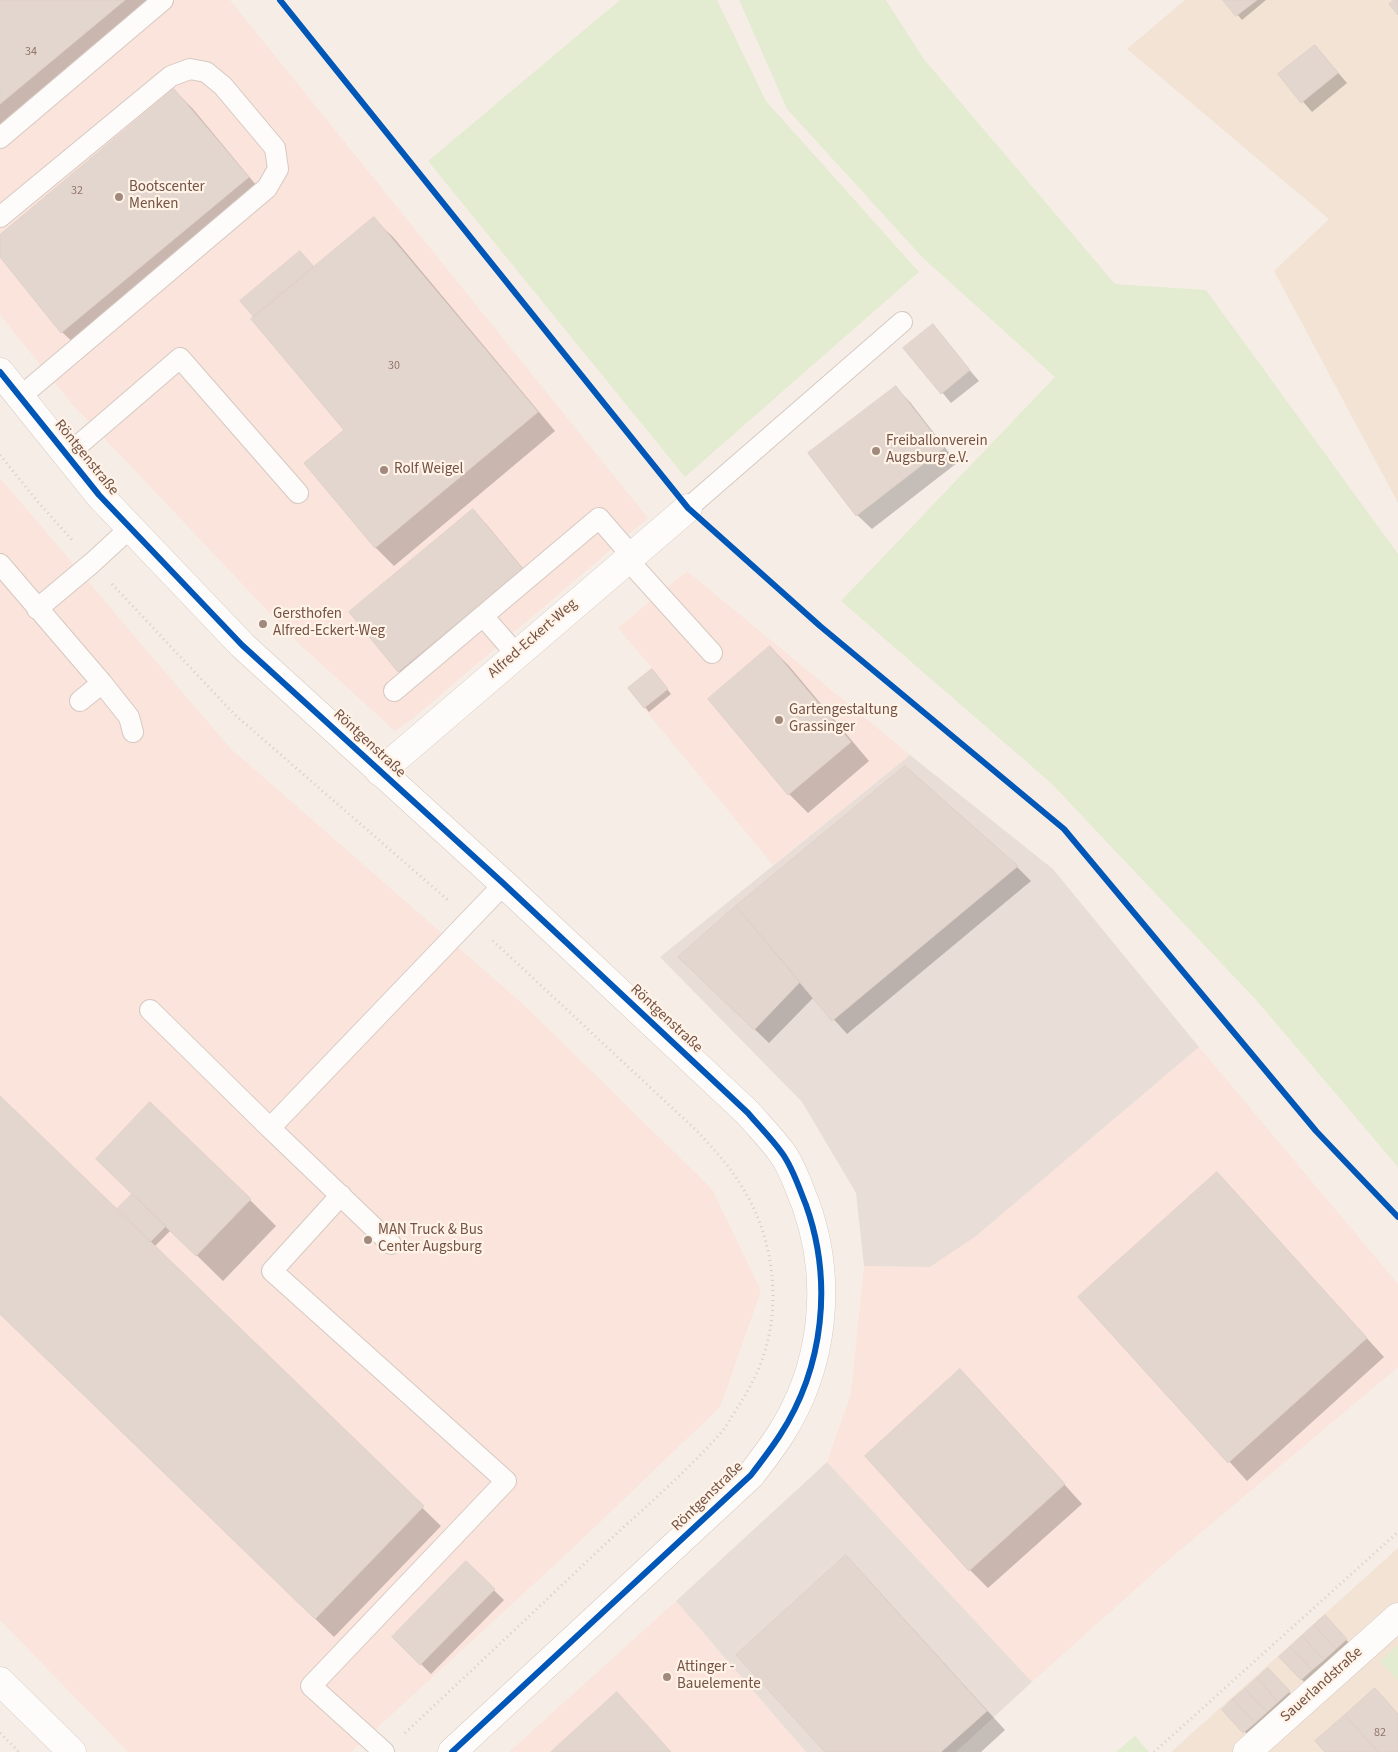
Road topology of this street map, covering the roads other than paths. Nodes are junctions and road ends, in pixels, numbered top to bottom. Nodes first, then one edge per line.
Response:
1 (163, 0) edge
2 (0, 138) edge
3 (0, 217) edge
4 (902, 322) dead end
5 (0, 372) edge
6 (20, 397) junction
7 (67, 455) junction
8 (298, 493) dead end
9 (688, 508) joint
10 (130, 528) junction
11 (629, 557) junction
12 (0, 564) edge
13 (37, 609) junction
14 (483, 616) junction
15 (712, 653) dead end
16 (516, 654) junction
17 (102, 683) junction
18 (394, 691) dead end
19 (80, 701) dead end
20 (133, 732) dead end
21 (380, 772) junction
22 (504, 884) junction
23 (150, 1010) dead end
24 (270, 1128) junction
25 (341, 1195) junction
26 (392, 1244) dead end
27 (1398, 1618) edge
28 (0, 1681) edge
29 (72, 1752) edge
30 (384, 1752) edge
31 (452, 1752) edge
32 (1247, 1752) edge

1 - 2 lane
3 - 6 lane
4 - 9 lane
5 - 6 street, Röntgenstraße
6 - 7 street, Röntgenstraße
7 - 8 lane
7 - 10 street, Röntgenstraße
9 - 11 street, Alfred-Eckert-Weg
10 - 13 lane
10 - 21 street, Röntgenstraße
11 - 14 lane
11 - 15 lane
11 - 16 street, Alfred-Eckert-Weg
12 - 13 lane
13 - 17 lane
14 - 16 lane
14 - 18 lane
16 - 21 street, Alfred-Eckert-Weg
17 - 19 lane
17 - 20 lane
21 - 22 street, Röntgenstraße
22 - 24 lane
22 - 31 street, Röntgenstraße
23 - 24 lane
24 - 25 lane
25 - 26 lane
25 - 30 lane
27 - 32 street, Sauerlandstraße
28 - 29 street

